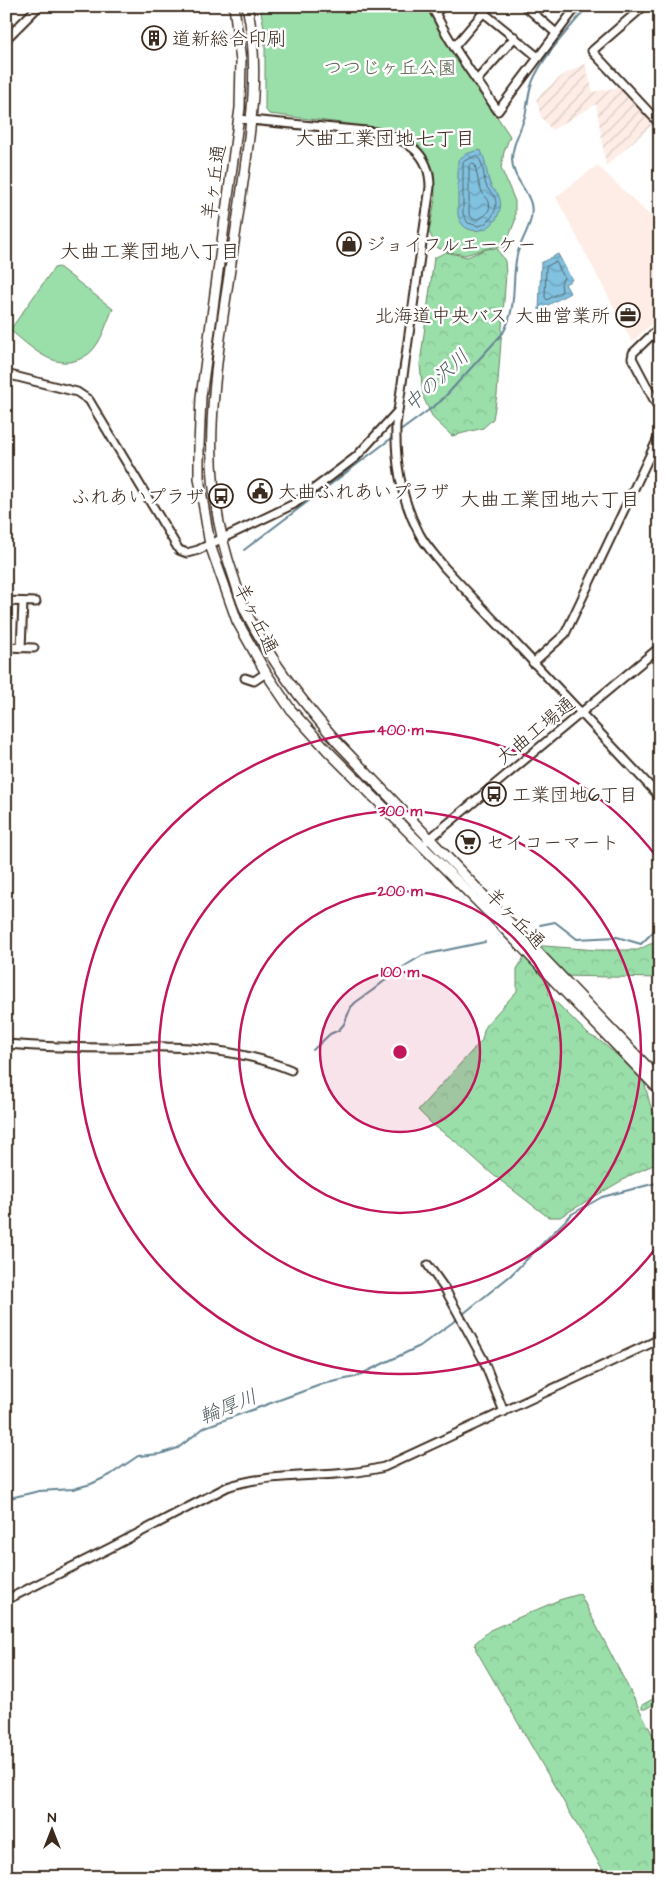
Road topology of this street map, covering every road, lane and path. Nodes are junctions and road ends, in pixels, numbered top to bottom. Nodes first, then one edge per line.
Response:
1 (39, 6) edge
2 (234, 6) edge
3 (247, 6) edge
4 (444, 6) edge
5 (489, 6) edge
6 (525, 6) edge
7 (644, 6) edge
8 (575, 7) edge
9 (434, 10) edge
10 (484, 13) junction
11 (556, 33) junction
12 (515, 37) junction
13 (6, 39) edge
14 (454, 47) junction
15 (538, 57) junction
16 (477, 80) junction
17 (239, 119) junction
18 (251, 120) junction
19 (660, 124) edge
20 (660, 327) edge
21 (6, 374) edge
22 (660, 411) edge
23 (397, 412) junction
24 (660, 434) edge
25 (222, 540) junction
26 (210, 545) junction
27 (6, 601) edge
28 (23, 602) junction
29 (36, 602) dead end
30 (6, 647) edge
31 (21, 648) junction
32 (34, 648) dead end
33 (660, 648) edge
34 (533, 663) junction
35 (266, 673) junction
36 (245, 678) dead end
37 (582, 714) junction
38 (660, 796) edge
39 (430, 838) junction
40 (421, 846) junction
41 (6, 1044) edge
42 (291, 1070) dead end
43 (660, 1080) edge
44 (660, 1091) edge
45 (428, 1265) dead end
46 (660, 1339) edge
47 (504, 1412) junction
48 (6, 1600) edge

1 - 13 street
2 - 17 main road, 羊ヶ丘通
3 - 18 main road, 羊ヶ丘通
4 - 9 street
5 - 10 street
6 - 11 street
7 - 19 street
8 - 11 street
9 - 14 street
10 - 12 street
10 - 14 street
11 - 15 street
12 - 15 street
12 - 16 street
14 - 16 street
15 - 16 street
17 - 18 street
17 - 26 main road, 羊ヶ丘通
18 - 23 street
18 - 25 main road, 羊ヶ丘通
20 - 22 street
21 - 26 street
23 - 25 street
23 - 34 street
24 - 34 street
25 - 26 street
25 - 39 main road, 羊ヶ丘通
26 - 35 main road, 羊ヶ丘通
27 - 28 street
28 - 29 street
28 - 31 street
30 - 31 street
31 - 32 street
33 - 37 street, 大曲工場通
34 - 37 street
35 - 36 street
35 - 40 main road, 羊ヶ丘通
37 - 38 street
37 - 39 street, 大曲工場通
39 - 40 street, 大曲工場通
39 - 43 main road, 羊ヶ丘通
40 - 44 main road, 羊ヶ丘通
41 - 42 street
45 - 47 street
46 - 47 street
47 - 48 street

